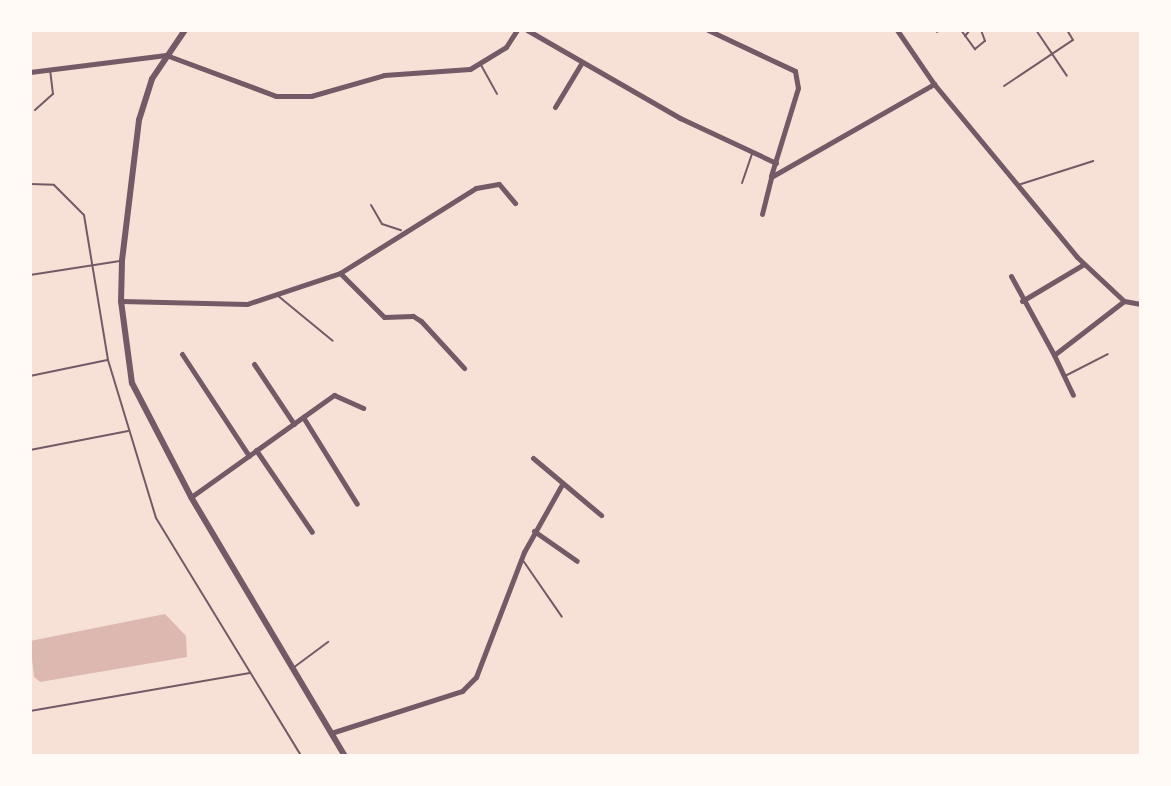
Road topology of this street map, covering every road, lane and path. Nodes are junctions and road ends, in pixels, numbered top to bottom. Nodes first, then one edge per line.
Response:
1 (185, 30) edge
2 (517, 30) edge
3 (527, 30) edge
4 (708, 30) edge
5 (961, 30) edge
6 (970, 30) edge
7 (981, 30) edge
8 (1036, 30) edge
9 (1067, 30) edge
10 (898, 31) edge
11 (965, 37) junction
12 (1052, 54) junction
13 (166, 55) junction
14 (582, 62) junction
15 (480, 64) junction
16 (50, 68) junction
17 (30, 72) edge
18 (1067, 76) dead end
19 (934, 84) junction
20 (1004, 86) dead end
21 (497, 94) dead end
22 (555, 107) dead end
23 (35, 110) dead end
24 (752, 152) junction
25 (1093, 161) dead end
26 (776, 163) junction
27 (771, 177) junction
28 (742, 183) dead end
29 (30, 184) edge
30 (1017, 186) junction
31 (515, 203) dead end
32 (371, 205) dead end
33 (762, 214) dead end
34 (405, 234) junction
35 (122, 261) junction
36 (94, 264) junction
37 (1084, 264) junction
38 (340, 273) junction
39 (30, 275) edge
40 (1011, 276) dead end
41 (276, 294) junction
42 (121, 301) junction
43 (1022, 301) junction
44 (1124, 301) junction
45 (1141, 304) edge
46 (333, 341) dead end
47 (182, 354) dead end
48 (1108, 354) dead end
49 (1054, 355) junction
50 (108, 360) junction
51 (254, 364) dead end
52 (464, 368) dead end
53 (30, 376) edge
54 (1064, 376) junction
55 (1073, 395) dead end
56 (363, 408) dead end
57 (303, 417) junction
58 (294, 424) junction
59 (129, 430) junction
60 (30, 450) edge
61 (256, 450) junction
62 (249, 456) junction
63 (533, 458) dead end
64 (561, 486) junction
65 (191, 497) junction
66 (357, 504) dead end
67 (601, 515) dead end
68 (534, 531) junction
69 (312, 532) dead end
70 (521, 558) junction
71 (577, 561) dead end
72 (562, 617) dead end
73 (328, 642) dead end
74 (292, 668) junction
75 (251, 673) junction
76 (30, 711) edge
77 (331, 733) junction
78 (301, 756) edge
79 (345, 756) edge

1 - 13 street
2 - 15 street
3 - 14 street
4 - 26 street
5 - 11 lane
6 - 11 lane
7 - 11 lane
8 - 12 lane
9 - 12 lane
10 - 19 street
12 - 18 lane
12 - 20 lane
13 - 15 street
13 - 16 street
13 - 35 street
14 - 22 street
14 - 24 street
15 - 21 lane
16 - 17 street
16 - 23 lane
19 - 27 street
19 - 30 street
24 - 26 street
24 - 28 lane
25 - 30 lane
26 - 27 street
27 - 33 street
29 - 36 lane
30 - 37 street
31 - 34 street
32 - 34 lane
34 - 38 street
35 - 36 lane
35 - 42 street
36 - 39 lane
36 - 50 lane
37 - 43 street
37 - 44 street
38 - 41 street
38 - 52 street
40 - 43 street
41 - 42 street
41 - 46 lane
42 - 65 street
43 - 49 street
44 - 45 street
44 - 49 street
47 - 62 street
48 - 54 lane
49 - 54 street
50 - 53 lane
50 - 59 lane
51 - 58 street
54 - 55 street
56 - 57 street
57 - 58 street
57 - 66 street
58 - 61 street
59 - 60 lane
59 - 75 lane
61 - 62 street
61 - 69 street
62 - 65 street
63 - 64 street
64 - 67 street
64 - 68 street
65 - 74 street
68 - 70 street
68 - 71 street
70 - 72 lane
70 - 77 street
73 - 74 lane
74 - 77 street
75 - 76 lane
75 - 78 lane
77 - 79 street

